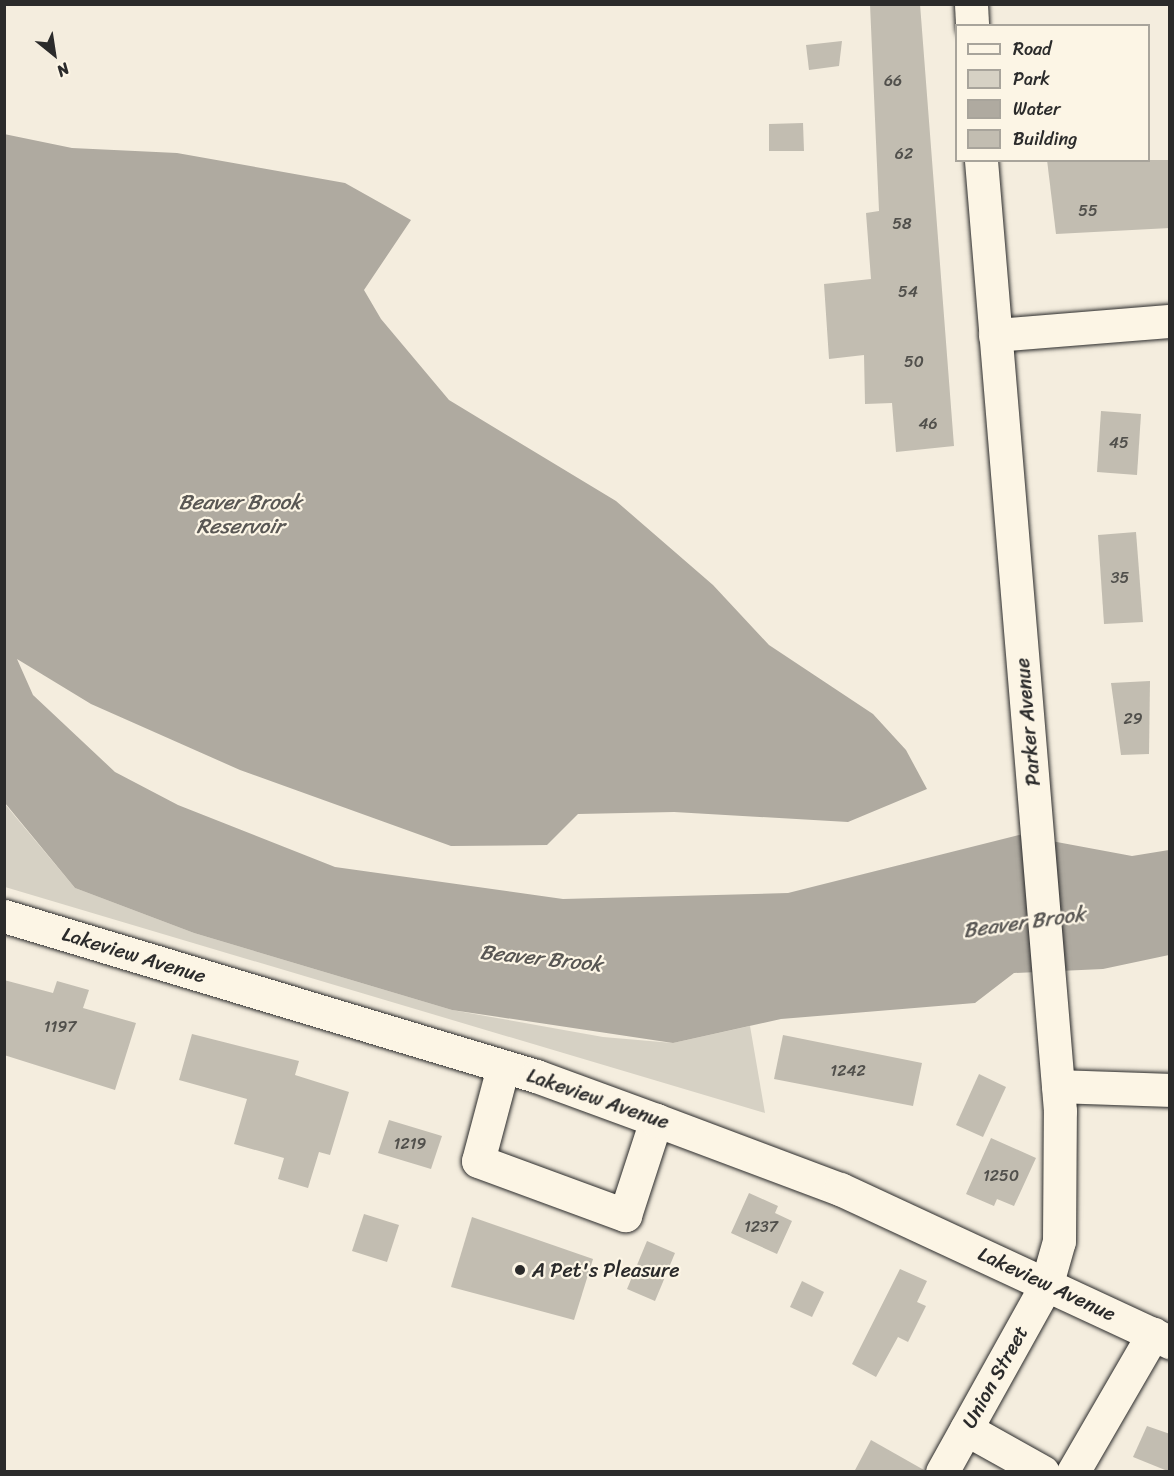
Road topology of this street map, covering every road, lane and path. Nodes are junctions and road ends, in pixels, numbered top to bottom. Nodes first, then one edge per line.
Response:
1 (971, 4) edge
2 (972, 24) edge
3 (981, 162) edge
4 (1170, 321) edge
5 (995, 335) junction
6 (4, 891) edge
7 (4, 916) edge
8 (51, 930) junction
9 (503, 1067) junction
10 (1058, 1086) junction
11 (1170, 1090) edge
12 (656, 1119) junction
13 (1047, 1283) junction
14 (1161, 1338) edge
15 (966, 1429) junction
16 (942, 1472) edge
17 (1043, 1472) edge
18 (1073, 1472) edge

1 - 2 street
3 - 5 street, Parker Avenue
4 - 5 street
5 - 10 street, Parker Avenue
6 - 8 street
7 - 8 street, Lakeview Avenue
8 - 9 street, Lakeview Avenue
9 - 12 street, Lakeview Avenue
9 - 12 street
10 - 11 street
10 - 13 street, Parker Avenue
12 - 13 street, Lakeview Avenue
13 - 14 street, Lakeview Avenue
13 - 15 street, Union Street
14 - 18 street
15 - 16 street, Union Street
15 - 17 street

